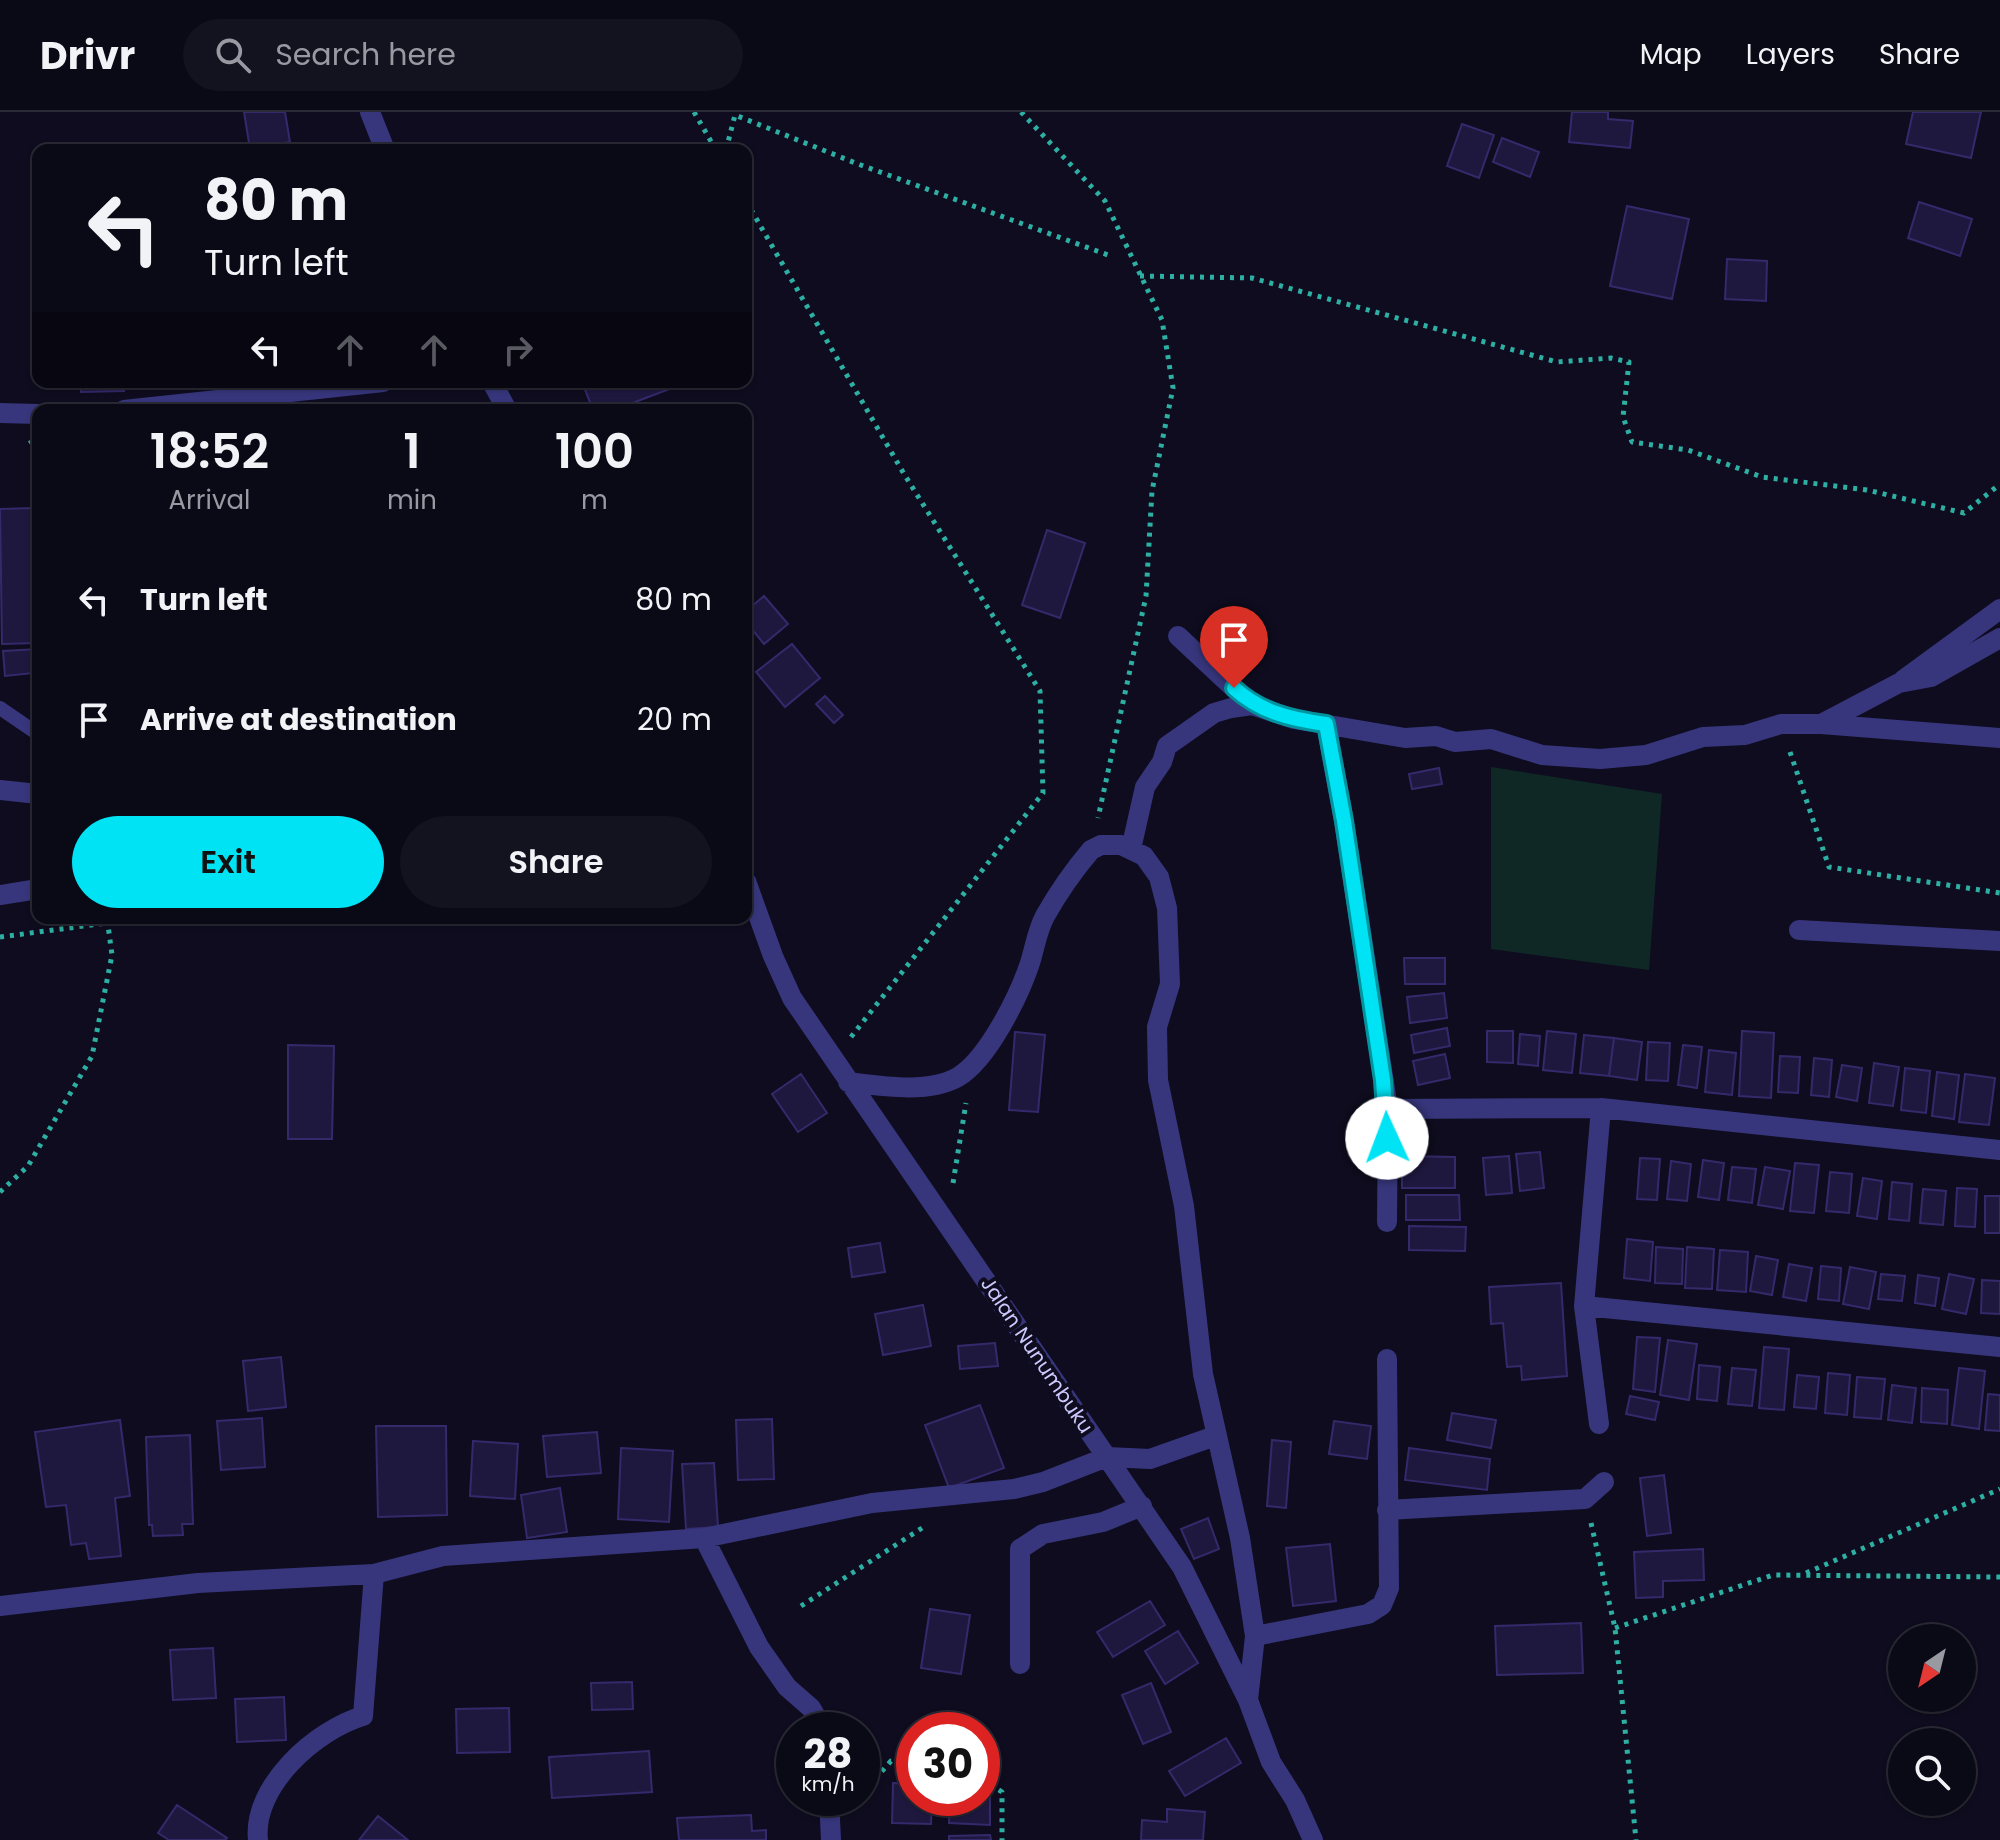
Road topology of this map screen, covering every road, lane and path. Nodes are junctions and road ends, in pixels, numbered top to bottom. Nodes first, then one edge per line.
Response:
1 (370, 112) edge
2 (694, 112) edge
3 (1021, 112) edge
4 (383, 144) edge
5 (713, 144) edge
6 (728, 144) edge
7 (752, 211) edge
8 (1108, 255) dead end
9 (1140, 276) junction
10 (328, 388) edge
11 (180, 404) edge
12 (0, 413) edge
13 (32, 414) edge
14 (2000, 484) edge
15 (2000, 609) edge
16 (1178, 636) dead end
17 (2000, 638) edge
18 (1899, 683) junction
19 (1252, 705) junction
20 (0, 708) edge
21 (1326, 724) junction
22 (1781, 724) junction
23 (1821, 724) junction
24 (32, 730) edge
25 (2000, 738) edge
26 (0, 790) edge
27 (32, 793) edge
28 (1131, 849) junction
29 (1091, 850) junction
30 (32, 890) edge
31 (2000, 893) edge
32 (6, 897) edge
33 (752, 898) edge
34 (82, 924) edge
35 (108, 924) edge
36 (1799, 930) dead end
37 (0, 937) edge
38 (2000, 941) edge
39 (833, 1059) junction
40 (972, 1065) junction
41 (848, 1082) junction
42 (1601, 1108) junction
43 (1388, 1109) junction
44 (2000, 1150) edge
45 (0, 1192) edge
46 (947, 1220) junction
47 (1387, 1222) dead end
48 (1584, 1306) junction
49 (2000, 1347) edge
50 (1387, 1359) dead end
51 (1599, 1424) dead end
52 (1215, 1436) junction
53 (1107, 1457) junction
54 (1604, 1482) dead end
55 (2000, 1489) edge
56 (972, 1493) junction
57 (1585, 1499) junction
58 (1142, 1506) junction
59 (1387, 1510) junction
60 (704, 1538) junction
61 (374, 1574) junction
62 (1802, 1575) junction
63 (2000, 1577) edge
64 (0, 1606) edge
65 (801, 1606) dead end
66 (1615, 1628) junction
67 (1255, 1636) junction
68 (1020, 1664) dead end
69 (1248, 1700) junction
70 (813, 1712) edge
71 (896, 1761) edge
72 (880, 1774) edge
73 (1000, 1791) edge
74 (830, 1816) edge
75 (258, 1840) edge
76 (831, 1840) edge
77 (1002, 1840) edge
78 (1313, 1840) edge
79 (1636, 1840) edge

1 - 4 street
2 - 5 path
3 - 9 path
6 - 8 path
7 - 39 path
9 - 14 path
9 - 29 path
10 - 11 street
12 - 13 street
15 - 18 street
16 - 19 street
17 - 18 street
18 - 23 street
19 - 21 street
19 - 28 street
20 - 24 lane
21 - 22 street
21 - 43 street
22 - 23 street
22 - 31 path
23 - 25 street
26 - 27 street
28 - 29 street
28 - 52 street
29 - 40 street
30 - 32 street
33 - 39 street, Jalan Nunumbuku
34 - 37 path
35 - 45 path
36 - 38 street
39 - 41 street, Jalan Nunumbuku
40 - 41 street
40 - 46 path
41 - 46 street, Jalan Nunumbuku
42 - 43 street
42 - 44 street
42 - 48 street
43 - 47 street
46 - 53 street, Jalan Nunumbuku
48 - 49 street
48 - 51 street
50 - 59 street
52 - 53 street
52 - 67 street
53 - 56 street
53 - 58 street, Jalan Nunumbuku
54 - 57 street
55 - 62 path
56 - 60 street
56 - 65 path
57 - 59 street
57 - 66 path
58 - 68 street
58 - 69 street, Jalan Nunumbuku
59 - 67 street
60 - 61 street
60 - 70 street
61 - 64 street
61 - 75 street
62 - 63 path
62 - 66 path
66 - 79 path
67 - 69 street
69 - 78 street, Jalan Nunumbuku
71 - 72 path
73 - 77 path
74 - 76 street

